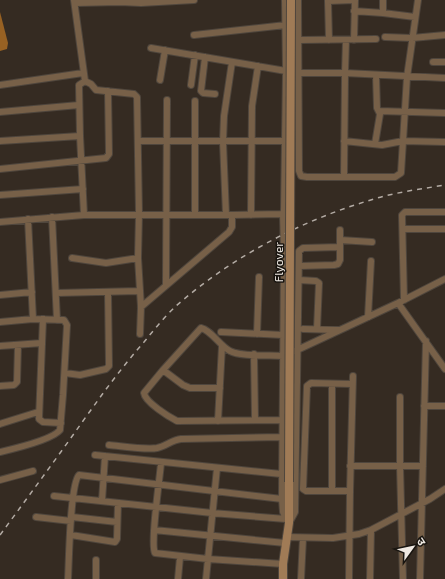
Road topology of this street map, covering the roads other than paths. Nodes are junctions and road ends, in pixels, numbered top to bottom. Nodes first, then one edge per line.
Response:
1 (194, 0) edge
2 (285, 0) edge
3 (291, 0) edge
4 (298, 0) edge
5 (355, 0) edge
6 (382, 0) edge
7 (418, 0) edge
8 (75, 2) edge
9 (354, 11) junction
10 (383, 13) junction
11 (415, 17) junction
12 (286, 25) junction
13 (194, 35) dead end
14 (445, 36) edge
15 (386, 37) dead end
16 (412, 38) junction
17 (376, 39) dead end
18 (299, 40) junction
19 (329, 40) junction
20 (346, 40) junction
21 (354, 40) junction
22 (151, 48) dead end
23 (165, 50) junction
24 (195, 55) junction
25 (206, 57) junction
26 (232, 62) junction
27 (433, 62) dead end
28 (445, 62) edge
29 (258, 66) junction
30 (286, 71) junction
31 (83, 73) junction
32 (300, 73) junction
33 (345, 74) junction
34 (376, 74) junction
35 (407, 77) junction
36 (445, 78) edge
37 (160, 80) dead end
38 (85, 81) junction
39 (0, 85) edge
40 (191, 85) dead end
41 (108, 91) junction
42 (215, 94) dead end
43 (166, 100) dead end
44 (195, 101) dead end
45 (79, 104) junction
46 (378, 111) junction
47 (406, 111) junction
48 (0, 112) edge
49 (445, 113) edge
50 (80, 136) junction
51 (252, 140) junction
52 (0, 141) edge
53 (138, 141) junction
54 (285, 141) junction
55 (344, 141) junction
56 (403, 141) junction
57 (167, 142) junction
58 (195, 142) junction
59 (223, 142) junction
60 (445, 142) edge
61 (375, 144) junction
62 (81, 161) junction
63 (285, 168) junction
64 (0, 169) edge
65 (299, 171) junction
66 (344, 177) junction
67 (83, 189) junction
68 (0, 195) edge
69 (445, 212) edge
70 (139, 214) junction
71 (166, 214) junction
72 (283, 214) junction
73 (84, 215) junction
74 (195, 215) junction
75 (229, 215) junction
76 (251, 215) junction
77 (52, 217) junction
78 (28, 219) junction
79 (0, 222) edge
80 (403, 229) junction
81 (445, 229) edge
82 (340, 230) dead end
83 (340, 240) junction
84 (372, 242) dead end
85 (340, 247) junction
86 (72, 258) dead end
87 (138, 258) junction
88 (371, 261) dead end
89 (299, 266) junction
90 (259, 277) dead end
91 (445, 279) edge
92 (298, 280) junction
93 (166, 284) junction
94 (139, 291) junction
95 (32, 292) junction
96 (108, 292) junction
97 (56, 293) junction
98 (0, 295) edge
99 (401, 301) junction
100 (140, 307) junction
101 (368, 317) junction
102 (33, 319) junction
103 (43, 319) junction
104 (57, 320) junction
105 (0, 322) edge
106 (303, 329) dead end
107 (317, 329) junction
108 (341, 330) junction
109 (221, 332) dead end
110 (140, 334) dead end
111 (257, 334) junction
112 (283, 335) junction
113 (426, 341) junction
114 (42, 343) junction
115 (18, 345) junction
116 (0, 346) edge
117 (222, 346) junction
118 (297, 350) junction
119 (254, 354) junction
120 (283, 356) junction
121 (445, 369) edge
122 (163, 370) junction
123 (64, 374) junction
124 (353, 376) dead end
125 (332, 384) junction
126 (352, 384) junction
127 (0, 386) edge
128 (220, 388) junction
129 (400, 397) dead end
130 (424, 406) junction
131 (445, 406) edge
132 (38, 412) junction
133 (255, 420) junction
134 (283, 420) junction
135 (218, 421) junction
136 (61, 423) junction
137 (0, 424) edge
138 (282, 437) junction
139 (109, 445) dead end
140 (0, 452) edge
141 (95, 455) dead end
142 (106, 456) junction
143 (162, 462) junction
144 (350, 466) junction
145 (400, 466) junction
146 (423, 466) junction
147 (217, 468) junction
148 (33, 471) dead end
149 (281, 474) junction
150 (104, 478) junction
151 (0, 480) edge
152 (159, 484) junction
153 (214, 490) junction
154 (445, 490) edge
155 (332, 491) junction
156 (350, 491) junction
157 (54, 496) dead end
158 (73, 498) junction
159 (282, 499) junction
160 (102, 501) junction
161 (118, 503) junction
162 (421, 503) junction
163 (157, 507) junction
164 (212, 513) junction
165 (401, 513) junction
166 (36, 517) dead end
167 (72, 519) junction
168 (287, 521) junction
169 (118, 522) junction
170 (154, 530) junction
171 (371, 530) junction
172 (71, 535) junction
173 (210, 536) junction
174 (350, 536) junction
175 (303, 538) junction
176 (286, 540) junction
177 (180, 557) junction
178 (208, 559) junction
179 (96, 560) dead end
180 (283, 564) junction
181 (68, 579) edge
182 (96, 579) edge
183 (178, 579) edge
184 (206, 579) edge
185 (283, 579) edge
186 (301, 579) edge
187 (349, 579) edge
188 (370, 579) edge
189 (403, 579) edge
190 (420, 579) edge

1 - 8 street
2 - 12 street
3 - 168 main road, Flyover, bridge
4 - 18 street
5 - 9 street
5 - 19 street
6 - 10 street
7 - 11 street
8 - 31 street
9 - 10 street
9 - 21 street
10 - 11 street
11 - 16 street
12 - 13 street
12 - 30 street
14 - 16 street
15 - 16 street
16 - 35 street
17 - 21 street
18 - 19 street
18 - 32 street
19 - 20 street
20 - 21 street
20 - 33 street
22 - 23 street
23 - 24 street
23 - 37 street
24 - 25 street
24 - 40 street
25 - 26 street
25 - 42 street
26 - 29 street
26 - 59 street
27 - 28 street
29 - 30 street
29 - 51 street
30 - 54 street
31 - 38 street
31 - 39 street
32 - 33 street
32 - 65 street
33 - 34 street
33 - 55 street
34 - 35 street
34 - 46 street
35 - 36 street
35 - 47 street
38 - 41 street
38 - 45 street
41 - 53 street
41 - 62 street
43 - 57 street
44 - 58 street
45 - 48 street
45 - 50 street
46 - 47 street
46 - 61 street
47 - 49 street
47 - 56 street
50 - 52 street
50 - 62 street
51 - 54 street
51 - 59 street
51 - 76 street
53 - 57 street
53 - 70 street
54 - 63 street
55 - 61 street
55 - 66 street
56 - 60 street
56 - 61 street
56 - 66 street
57 - 58 street
57 - 71 street
58 - 59 street
58 - 74 street
59 - 75 street
62 - 64 street
62 - 67 street
63 - 65 street
63 - 72 street
65 - 66 street
67 - 68 street
67 - 73 street
69 - 80 street
70 - 71 street
70 - 73 street
70 - 87 street
71 - 74 street
71 - 93 street
72 - 76 street
72 - 112 street
73 - 77 street
74 - 75 street
75 - 76 street
75 - 93 street
77 - 78 street
77 - 97 street
78 - 79 street
78 - 95 street
80 - 81 street
80 - 99 street
82 - 83 street
83 - 84 street
83 - 85 street
85 - 89 street
85 - 89 street
86 - 87 street
87 - 94 street
88 - 101 street
89 - 92 street
90 - 111 street
91 - 99 street
92 - 107 street
92 - 118 street
93 - 100 street
94 - 96 street
94 - 100 street
95 - 98 street
95 - 102 street
96 - 97 street
96 - 123 street
97 - 104 street
99 - 101 street
99 - 113 street
100 - 110 street
101 - 108 street
102 - 103 street
102 - 105 street
103 - 104 street
103 - 114 street
104 - 123 street
106 - 107 street
107 - 108 street
108 - 118 street
109 - 111 street
111 - 112 street
112 - 120 street
113 - 121 street
113 - 130 street
114 - 115 street
114 - 132 street
115 - 116 street
115 - 127 street
117 - 119 street
117 - 122 street
117 - 128 street
118 - 120 street
118 - 168 street
119 - 120 street
119 - 133 street
120 - 134 street
122 - 128 street
122 - 135 street
123 - 136 street
124 - 126 street
125 - 126 street
125 - 155 street
125 - 155 street
126 - 144 street
128 - 135 street
129 - 145 street
130 - 131 street
130 - 146 street
132 - 136 street
132 - 137 street
133 - 134 street
133 - 135 street
134 - 138 street
136 - 140 street
138 - 139 street
138 - 149 street
141 - 142 street
142 - 143 street
142 - 150 street
143 - 147 street
143 - 152 street
144 - 145 street
144 - 156 street
145 - 146 street
145 - 165 street
146 - 162 street
147 - 149 street
147 - 153 street
148 - 151 street
149 - 159 street
150 - 152 street
150 - 158 street
150 - 160 street
152 - 153 street
152 - 163 street
153 - 159 street
153 - 164 street
154 - 162 street
155 - 156 street
156 - 174 street
157 - 158 street
158 - 160 street
158 - 167 street
159 - 168 street
160 - 161 street
161 - 163 street
161 - 169 street
162 - 165 street
162 - 190 street
163 - 164 street
163 - 170 street
164 - 168 street
164 - 173 street
165 - 171 street
165 - 189 street
166 - 167 street
167 - 169 street
167 - 172 street
168 - 176 main road, Flyover
169 - 172 street
170 - 173 street
170 - 177 street
171 - 174 street
171 - 188 street
172 - 181 street
173 - 176 street
173 - 178 street
174 - 175 street
174 - 187 street
175 - 176 street
175 - 186 street
176 - 180 main road, Flyover
177 - 178 street
177 - 183 street
178 - 180 street
178 - 184 street
179 - 182 street
180 - 185 main road, Flyover

